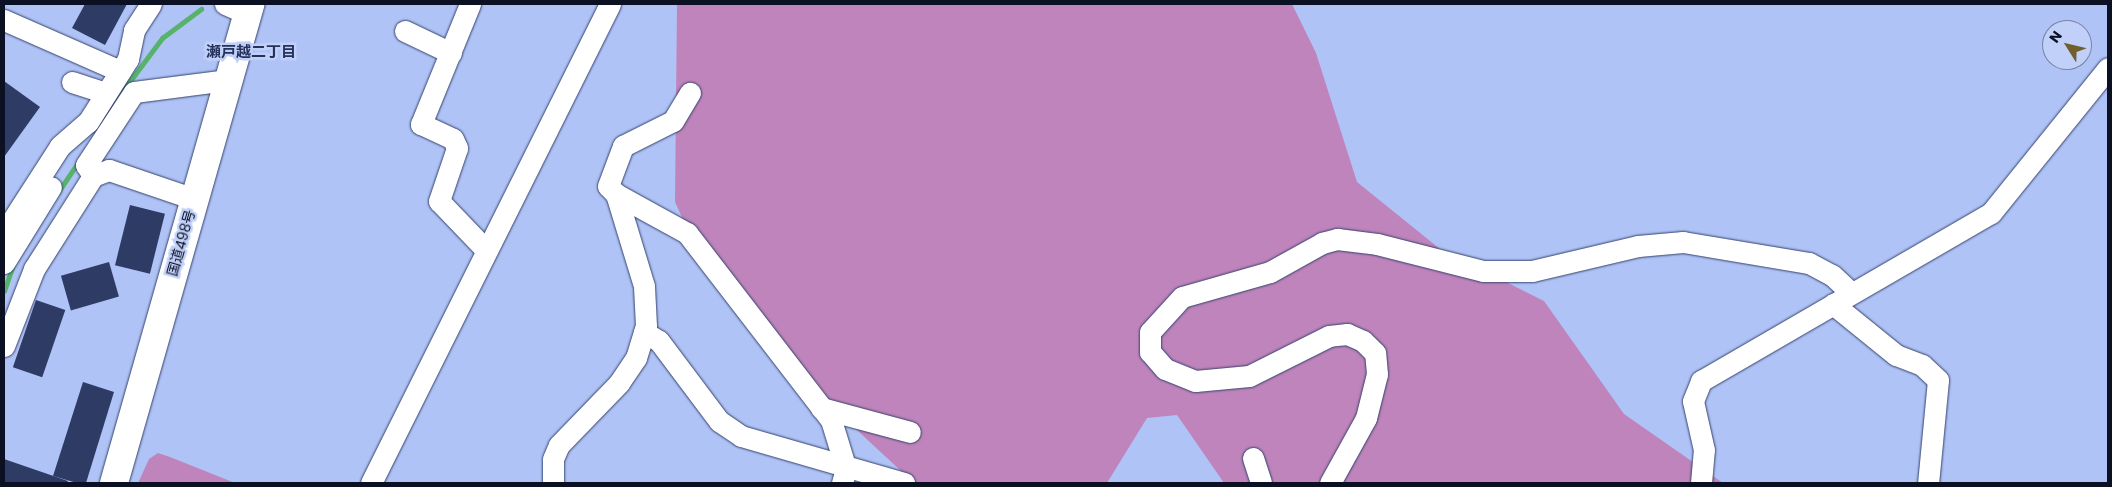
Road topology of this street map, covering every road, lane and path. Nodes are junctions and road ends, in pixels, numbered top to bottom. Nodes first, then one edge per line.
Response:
1 (151, 4) edge
2 (470, 4) edge
3 (610, 4) edge
4 (241, 7) edge
5 (4, 20) edge
6 (405, 32) dead end
7 (451, 53) junction
8 (2108, 68) edge
9 (120, 72) junction
10 (228, 80) junction
11 (72, 82) dead end
12 (690, 92) dead end
13 (106, 93) junction
14 (76, 162) junction
15 (616, 194) junction
16 (194, 198) junction
17 (4, 233) edge
18 (486, 250) junction
19 (4, 263) edge
20 (1842, 299) junction
21 (644, 332) junction
22 (4, 346) edge
23 (821, 408) junction
24 (910, 432) dead end
25 (1253, 458) dead end
26 (844, 476) edge
27 (114, 483) edge
28 (371, 483) edge
29 (553, 483) edge
30 (904, 483) edge
31 (1262, 483) edge
32 (1330, 483) edge
33 (1702, 483) edge
34 (1928, 483) edge

1 - 9 street
2 - 7 street
3 - 18 street
4 - 10 highway, 国道498号
5 - 9 street
6 - 7 street
7 - 18 street
8 - 20 street
9 - 13 street
10 - 14 street
10 - 16 highway, 国道498号
11 - 13 street
12 - 15 street
13 - 14 street
14 - 16 street
14 - 17 street
14 - 19 street
14 - 22 street
15 - 21 street
15 - 23 street
16 - 27 highway, 国道498号
18 - 28 street
20 - 32 street
20 - 33 street
20 - 34 street
21 - 26 street
21 - 29 street
23 - 24 street
23 - 26 street
25 - 31 street
26 - 30 street

